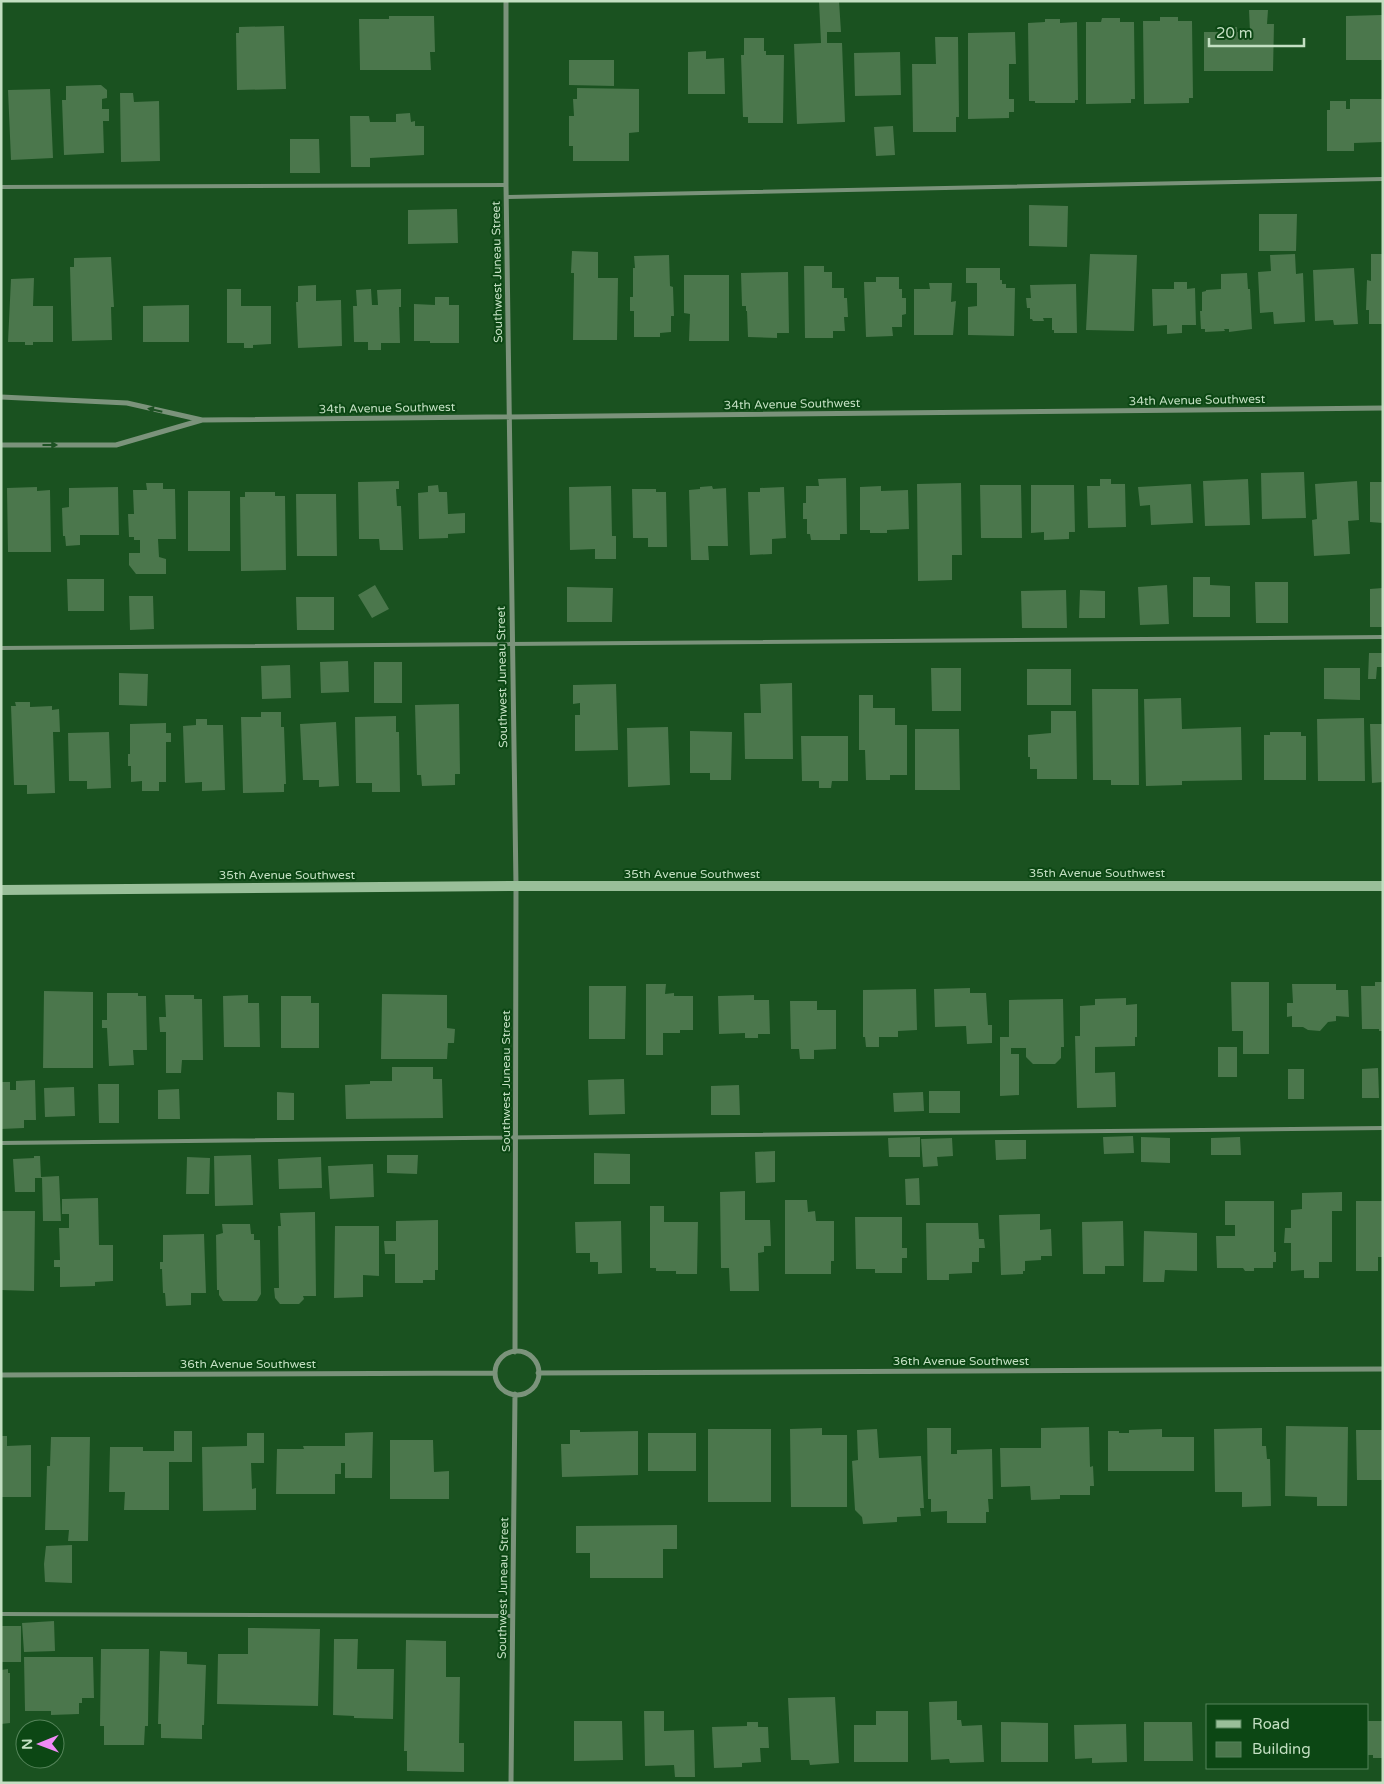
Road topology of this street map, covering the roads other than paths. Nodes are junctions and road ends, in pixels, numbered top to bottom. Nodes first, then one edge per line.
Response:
1 (506, 1) edge
2 (1383, 179) edge
3 (506, 185) junction
4 (1, 187) edge
5 (506, 197) junction
6 (1, 397) edge
7 (1383, 408) edge
8 (509, 417) junction
9 (202, 420) junction
10 (1, 445) edge
11 (1383, 637) edge
12 (512, 644) junction
13 (1, 648) edge
14 (516, 886) junction
15 (1383, 886) edge
16 (1, 890) edge
17 (1383, 1128) edge
18 (516, 1138) junction
19 (1, 1143) edge
20 (516, 1352) junction
21 (1383, 1369) edge
22 (495, 1373) junction
23 (538, 1373) junction
24 (1, 1375) edge
25 (515, 1394) junction
26 (1, 1614) edge
27 (513, 1616) junction
28 (511, 1783) edge

1 - 3 street, Southwest Juneau Street
2 - 5 lane
3 - 4 lane
3 - 5 street, Southwest Juneau Street
5 - 8 street, Southwest Juneau Street
9 -> 6 street, 34th Avenue Southwest
7 - 8 street, 34th Avenue Southwest
8 - 9 street, 34th Avenue Southwest
8 - 12 street, Southwest Juneau Street
10 -> 9 street, 34th Avenue Southwest
11 - 12 lane
12 - 13 lane
12 - 14 street, Southwest Juneau Street
14 - 15 main road, 35th Avenue Southwest
14 - 16 main road, 35th Avenue Southwest
14 - 18 street, Southwest Juneau Street
17 - 18 lane
18 - 19 lane
18 - 20 street, Southwest Juneau Street
20 - 22 street
20 - 23 street
21 - 23 street, 36th Avenue Southwest
22 - 24 street, 36th Avenue Southwest
22 - 25 street
23 - 25 street
25 - 27 street, Southwest Juneau Street
26 - 27 lane
27 - 28 street, Southwest Juneau Street

